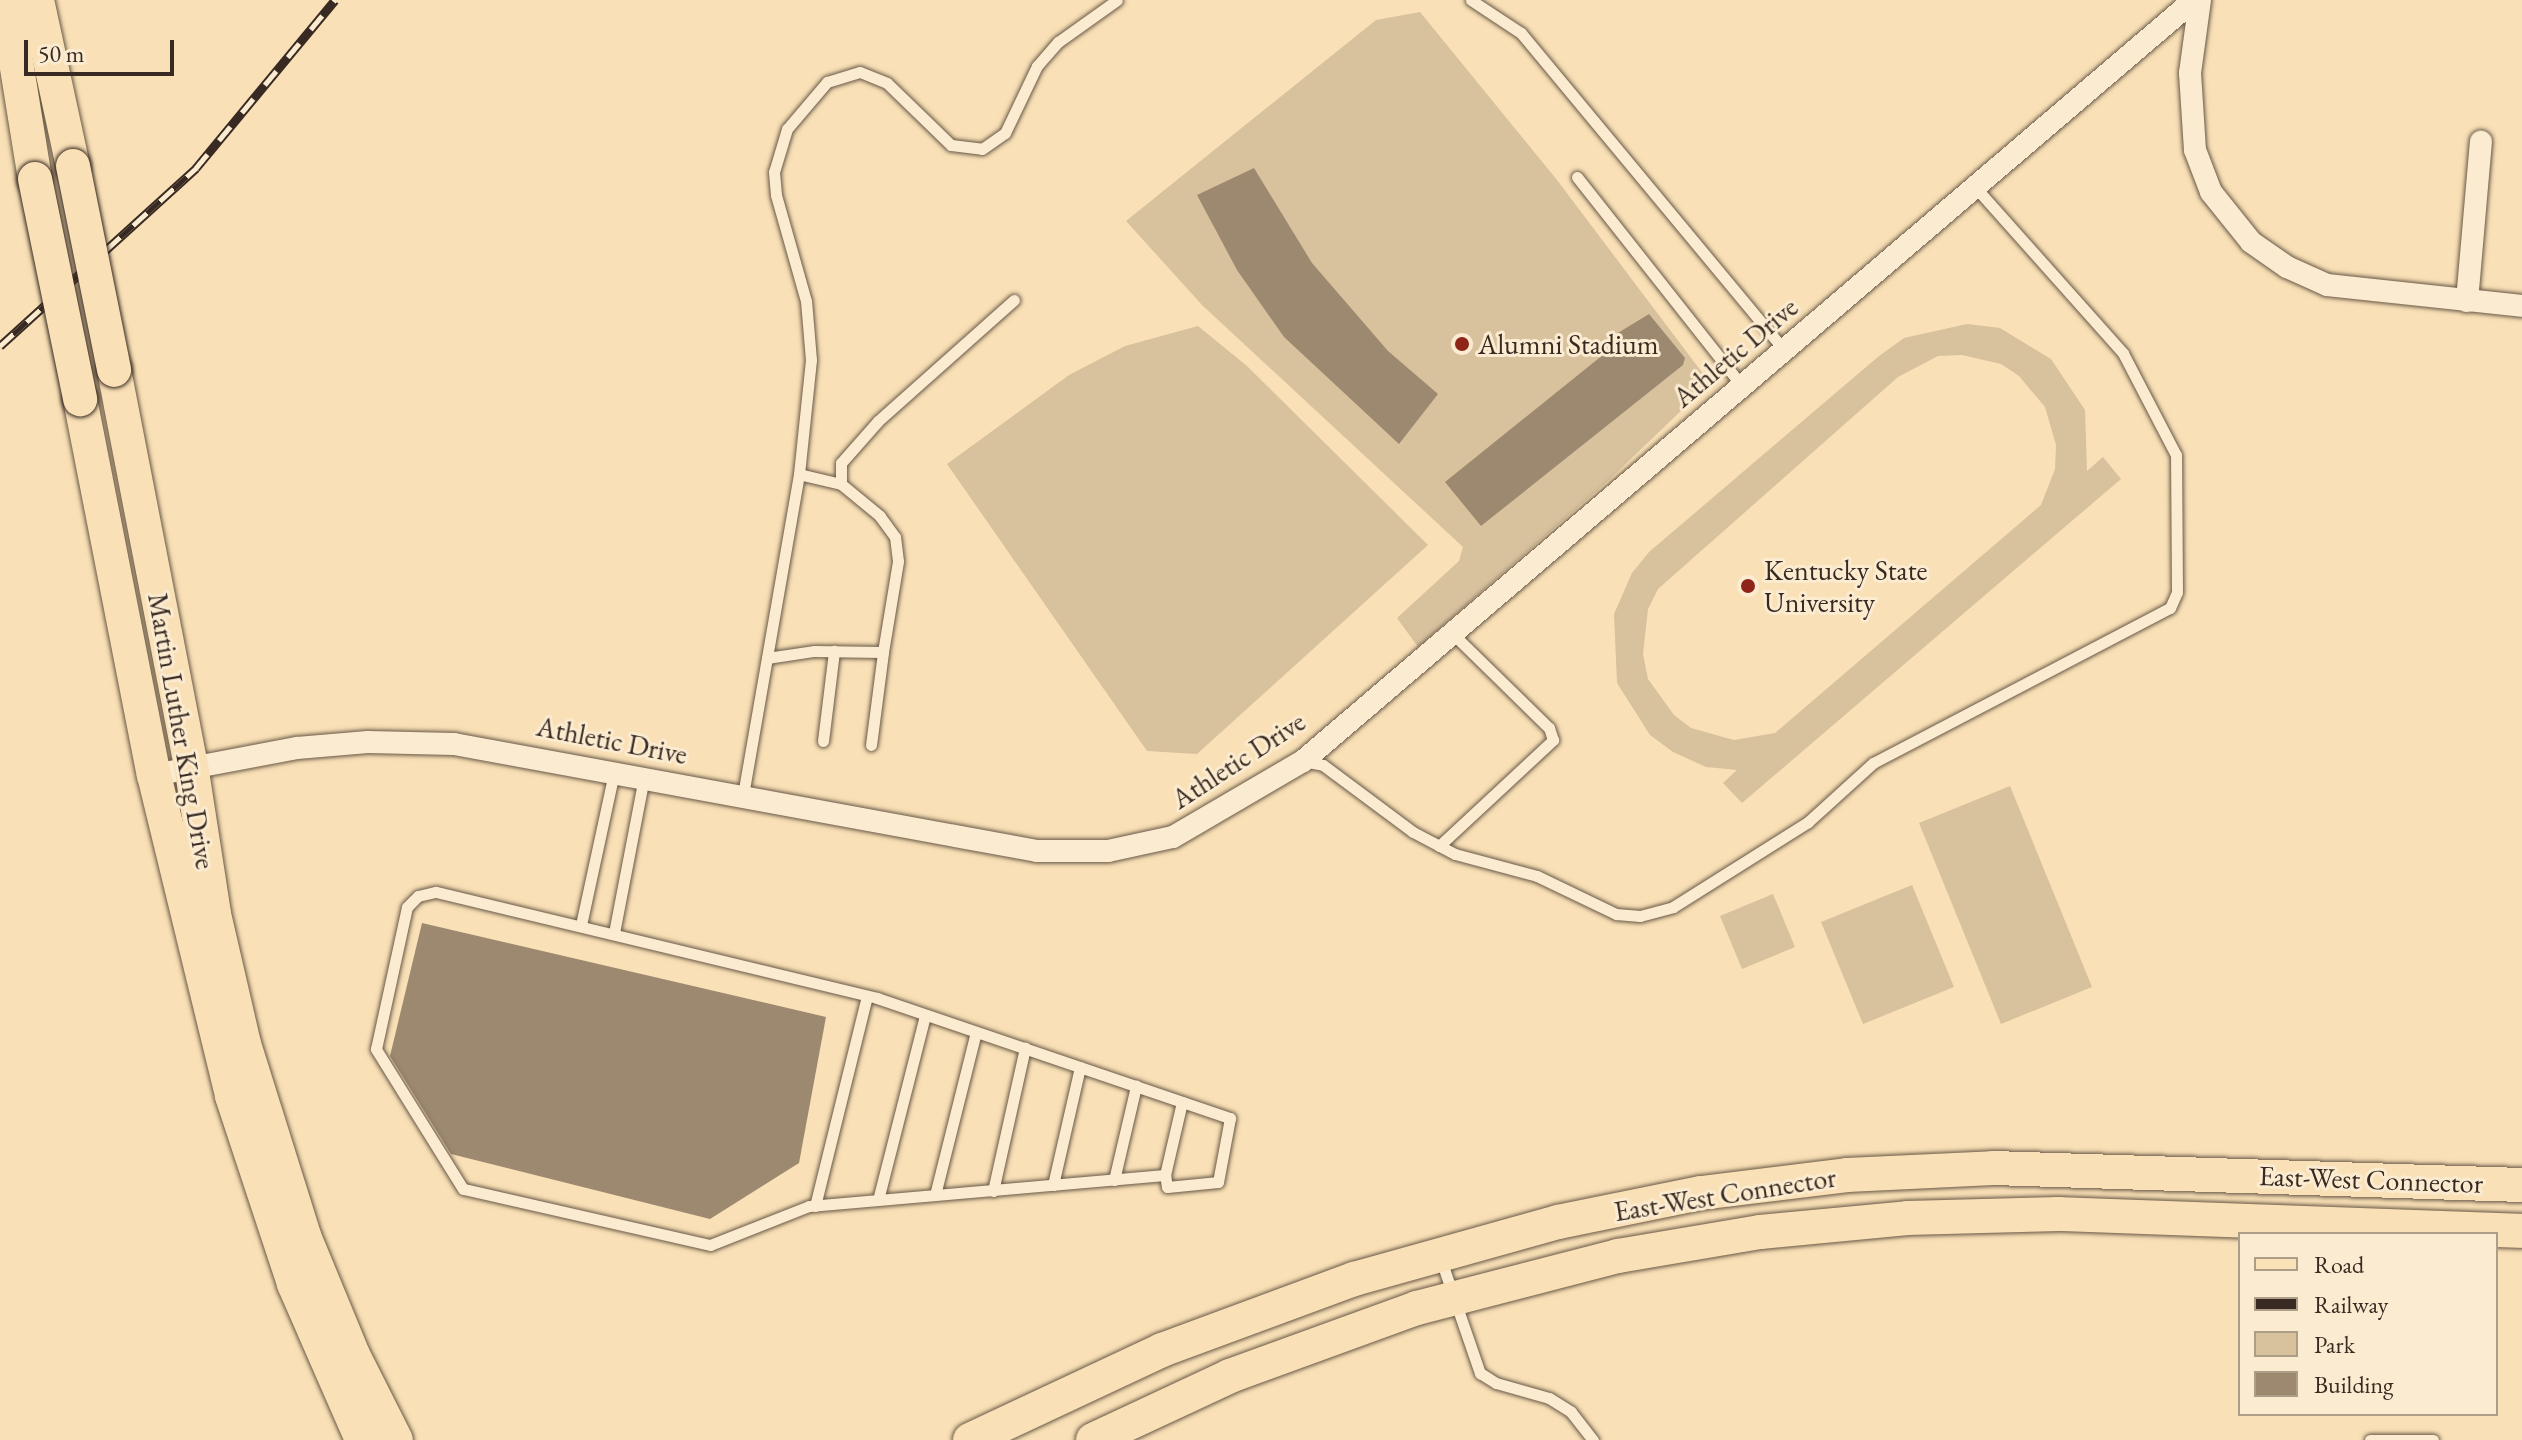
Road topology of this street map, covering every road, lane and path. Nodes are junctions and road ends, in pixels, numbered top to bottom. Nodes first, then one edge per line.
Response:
1 (6, 0) edge
2 (37, 0) edge
3 (1117, 0) edge
4 (1471, 0) edge
5 (2197, 0) edge
6 (2481, 142) dead end
7 (1577, 177) dead end
8 (1975, 187) junction
9 (1014, 300) dead end
10 (2467, 301) junction
11 (2522, 306) edge
12 (1784, 350) junction
13 (1742, 386) junction
14 (799, 474) junction
15 (841, 484) junction
16 (1452, 633) junction
17 (834, 651) junction
18 (883, 652) junction
19 (767, 658) junction
20 (823, 741) dead end
21 (871, 745) dead end
22 (1303, 761) junction
23 (191, 765) junction
24 (614, 771) junction
25 (154, 775) junction
26 (644, 777) junction
27 (743, 795) junction
28 (1439, 846) junction
29 (581, 925) junction
30 (614, 933) junction
31 (867, 996) junction
32 (925, 1015) junction
33 (976, 1032) junction
34 (1025, 1048) junction
35 (1080, 1067) junction
36 (1136, 1086) junction
37 (1182, 1102) junction
38 (1165, 1175) junction
39 (1114, 1180) junction
40 (1053, 1185) junction
41 (2522, 1185) edge
42 (993, 1191) junction
43 (935, 1195) junction
44 (878, 1200) junction
45 (815, 1206) junction
46 (2522, 1231) edge
47 (1438, 1253) junction
48 (1452, 1297) junction
49 (362, 1440) edge
50 (396, 1440) edge
51 (970, 1440) edge
52 (1093, 1440) edge
53 (1593, 1440) edge
54 (2370, 1440) edge
55 (2433, 1440) edge

1 - 25 main road, Martin Luther King Drive, bridge
2 - 23 main road, Martin Luther King Drive, bridge
3 - 14 lane
4 - 12 lane
5 - 8 street, Athletic Drive
5 - 10 street
6 - 10 street
7 - 13 lane
8 - 12 street, Athletic Drive
8 - 28 lane
9 - 15 lane
10 - 11 street
12 - 13 street, Athletic Drive
13 - 16 street, Athletic Drive
14 - 15 lane
14 - 19 lane
15 - 18 lane
16 - 22 street, Athletic Drive
16 - 28 lane
17 - 18 lane
17 - 19 lane
17 - 20 lane
18 - 21 lane
19 - 27 lane
22 - 27 street, Athletic Drive
22 - 28 lane
23 - 24 street, Athletic Drive
23 - 25 street, Athletic Drive
23 - 50 main road, Martin Luther King Drive
24 - 26 street, Athletic Drive
24 - 29 lane
25 - 49 main road, Martin Luther King Drive
26 - 27 street, Athletic Drive
26 - 30 lane
29 - 30 lane
29 - 45 lane
30 - 31 lane
31 - 32 lane
31 - 45 lane
32 - 33 lane
32 - 44 lane
33 - 34 lane
33 - 43 lane
34 - 35 lane
34 - 42 lane
35 - 36 lane
35 - 40 lane
36 - 37 lane
36 - 39 lane
37 - 38 lane
37 - 38 lane
38 - 39 lane
39 - 40 lane
40 - 42 lane
41 - 47 main road, East-West Connector
42 - 43 lane
43 - 44 lane
44 - 45 lane
46 - 48 main road, East-West Connector
47 - 48 lane
47 - 51 main road, East-West Connector
48 - 52 main road, East-West Connector
48 - 53 lane
54 - 55 lane

